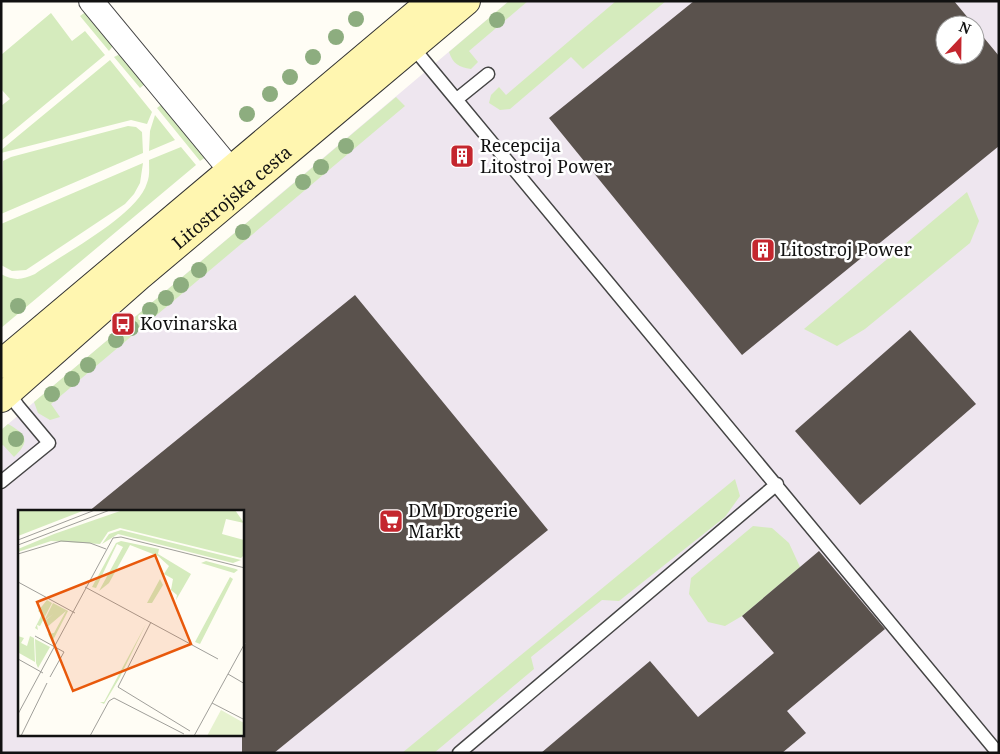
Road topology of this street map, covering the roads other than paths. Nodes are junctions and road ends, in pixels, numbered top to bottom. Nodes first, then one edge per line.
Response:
1 (91, 1) edge
2 (432, 1) edge
3 (466, 1) edge
4 (406, 38) junction
5 (488, 74) dead end
6 (457, 99) junction
7 (239, 179) junction
8 (1, 364) edge
9 (4, 390) edge
10 (1, 482) edge
11 (776, 484) junction
12 (459, 753) edge
13 (998, 753) edge

1 - 7 street
2 - 4 main road, Litostrojska cesta
3 - 4 main road, Litostrojska cesta
4 - 6 lane
4 - 7 main road, Litostrojska cesta
5 - 6 lane
6 - 11 lane
7 - 8 main road, Litostrojska cesta
7 - 9 main road, Litostrojska cesta
9 - 10 lane
11 - 12 lane
11 - 13 lane

